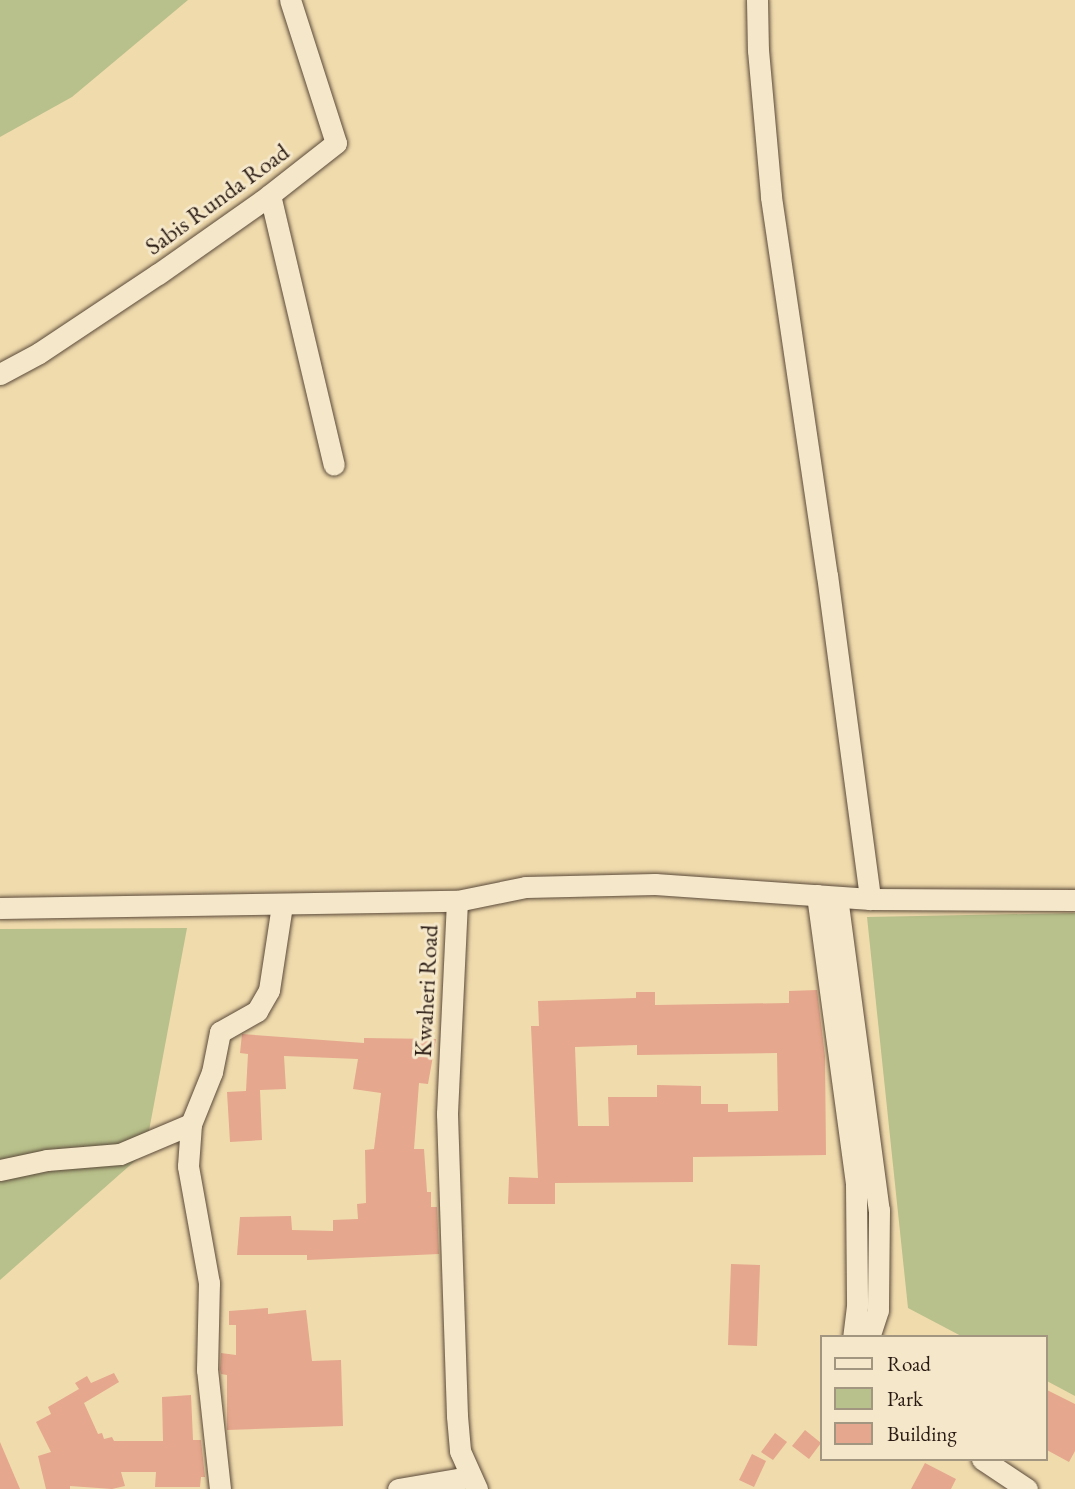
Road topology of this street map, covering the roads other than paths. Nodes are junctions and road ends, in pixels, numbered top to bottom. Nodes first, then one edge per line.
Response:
1 (290, 0) edge
2 (757, 0) edge
3 (270, 195) junction
4 (0, 374) edge
5 (334, 465) dead end
6 (827, 896) junction
7 (870, 899) junction
8 (1075, 900) edge
9 (457, 901) junction
10 (282, 905) junction
11 (0, 908) edge
12 (191, 1124) junction
13 (0, 1170) edge
14 (879, 1210) junction
15 (858, 1213) junction
16 (853, 1335) edge
17 (870, 1335) edge
18 (985, 1461) edge
19 (474, 1483) edge
20 (220, 1489) edge
21 (398, 1489) edge
22 (1027, 1489) edge

1 - 3 street, Sabis Runda Road
2 - 7 street
3 - 4 street, Sabis Runda Road
3 - 5 street
6 - 7 street, Kwaheri Road
6 - 9 street, Kwaheri Road
6 - 14 street
6 - 15 street
7 - 8 street, Kwaheri Road
9 - 10 street
9 - 19 street, Kwaheri Road
10 - 11 street
10 - 12 street
12 - 13 street
12 - 20 street
14 - 15 street
14 - 17 street
15 - 16 street
18 - 22 street
19 - 21 street

